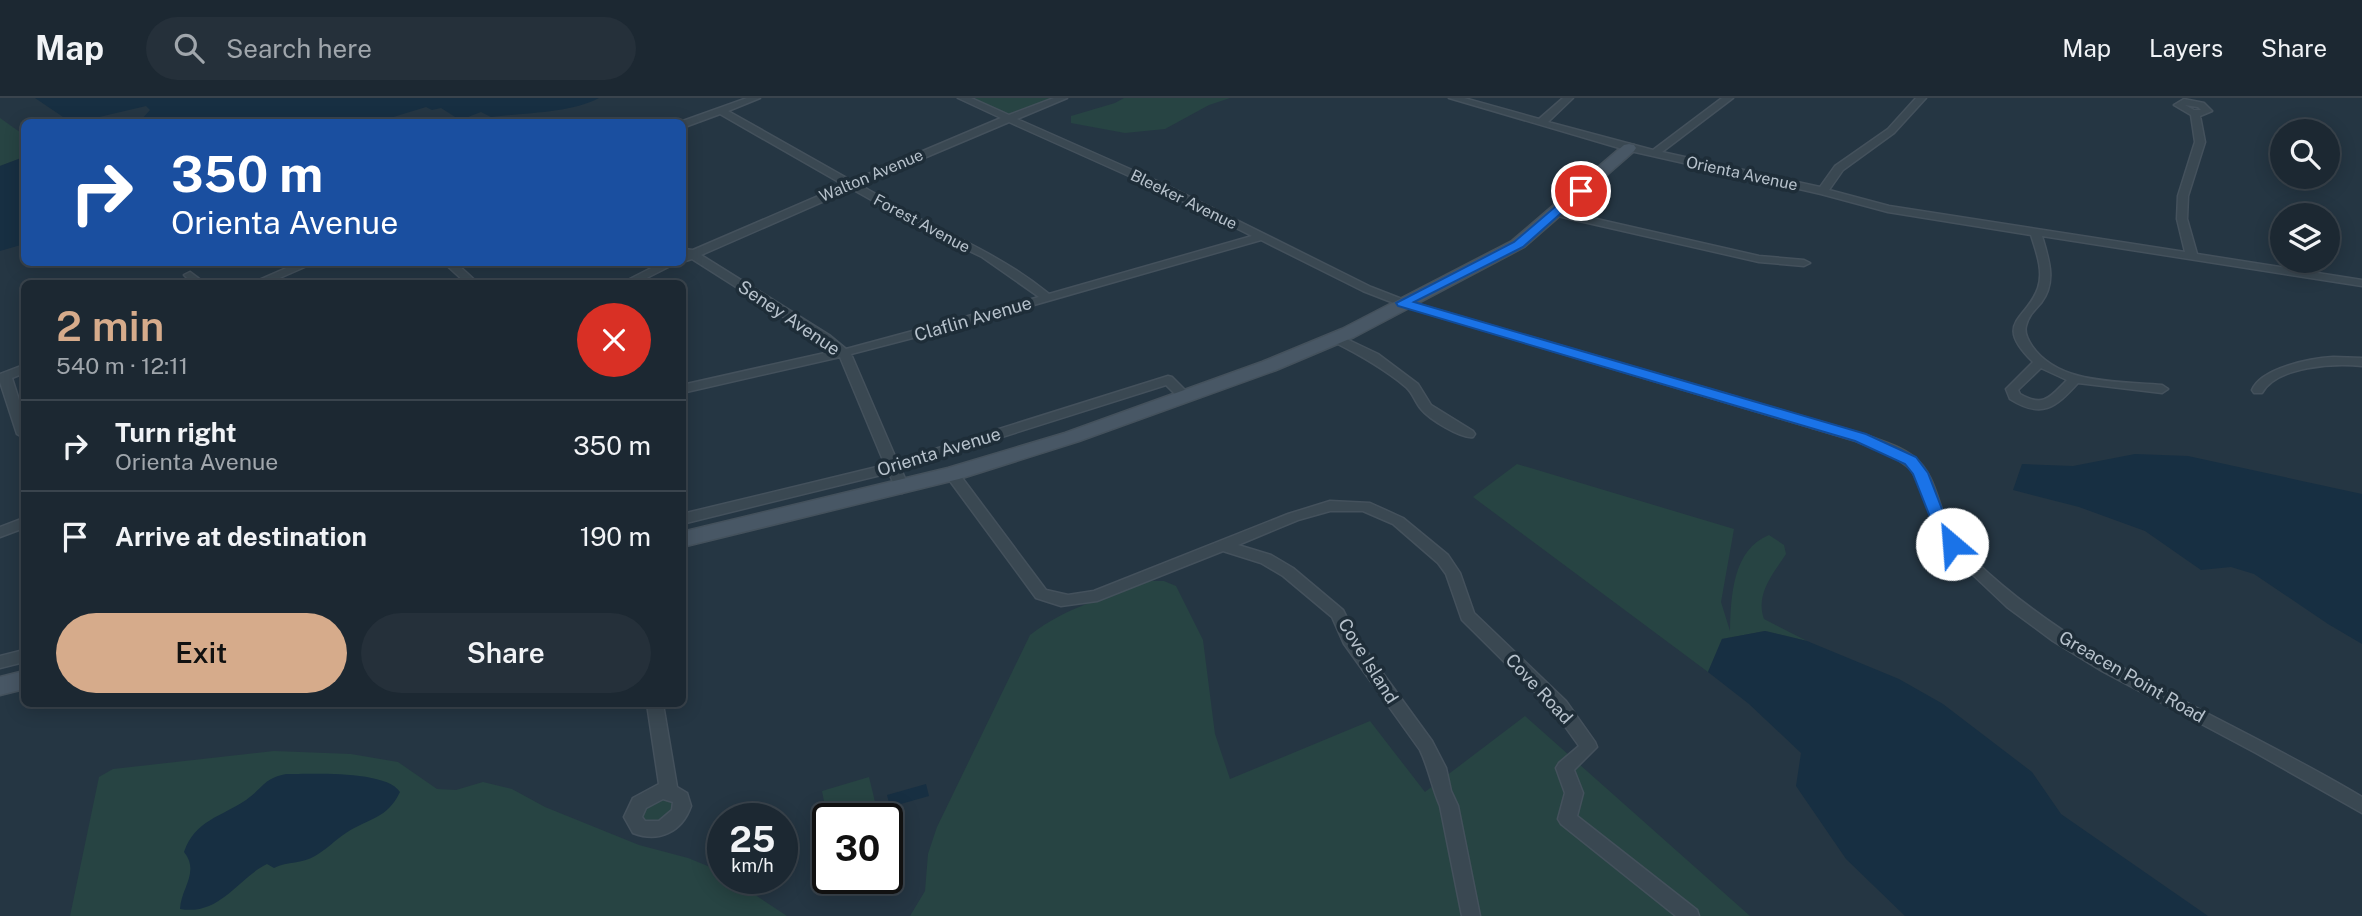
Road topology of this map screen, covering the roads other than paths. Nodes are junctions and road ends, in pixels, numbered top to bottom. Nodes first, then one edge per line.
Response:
1 (755, 98) edge
2 (963, 98) edge
3 (1062, 98) edge
4 (1454, 98) edge
5 (1568, 98) edge
6 (1728, 98) edge
7 (1921, 98) edge
8 (721, 111) junction
9 (2195, 113) dead end
10 (1005, 119) junction
11 (1541, 123) junction
12 (686, 124) edge
13 (1629, 148) junction
14 (1654, 154) junction
15 (850, 184) junction
16 (1824, 191) junction
17 (1557, 213) junction
18 (2036, 233) junction
19 (1261, 237) junction
20 (686, 254) edge
21 (2192, 257) junction
22 (1804, 263) dead end
23 (301, 266) edge
24 (453, 266) edge
25 (665, 266) edge
26 (190, 275) dead end
27 (196, 280) edge
28 (265, 280) edge
29 (469, 280) edge
30 (634, 280) edge
31 (2362, 283) edge
32 (1047, 298) junction
33 (1403, 303) junction
34 (1336, 338) junction
35 (845, 354) junction
36 (2362, 362) edge
37 (2039, 363) junction
38 (21, 370) edge
39 (2, 377) edge
40 (2076, 378) junction
41 (686, 388) edge
42 (2162, 389) dead end
43 (2258, 390) dead end
44 (1185, 397) junction
45 (21, 426) edge
46 (1468, 434) dead end
47 (894, 467) junction
48 (952, 474) junction
49 (902, 488) junction
50 (686, 518) edge
51 (21, 524) edge
52 (0, 532) edge
53 (686, 539) edge
54 (1222, 545) junction
55 (21, 657) edge
56 (0, 662) edge
57 (21, 681) edge
58 (0, 686) edge
59 (656, 707) edge
60 (670, 791) dead end
61 (2362, 806) edge
62 (1471, 916) edge
63 (1690, 916) edge

1 - 8 street
2 - 10 street, Bleeker Avenue
3 - 10 street, Walton Avenue
4 - 11 street
5 - 11 street
6 - 14 street
7 - 16 street
8 - 12 street
8 - 15 street, Forest Avenue
9 - 21 street
10 - 15 street, Walton Avenue
10 - 19 street, Bleeker Avenue
11 - 13 street
13 - 14 street, Orienta Avenue
13 - 17 street, Orienta Avenue
14 - 16 street, Orienta Avenue
15 - 20 street, Walton Avenue
15 - 32 street, Forest Avenue
16 - 18 street, Orienta Avenue
17 - 22 street
17 - 33 street, Orienta Avenue
18 - 21 street, Orienta Avenue
18 - 37 street
19 - 32 street, Claflin Avenue
19 - 33 street, Bleeker Avenue
20 - 35 street, Seney Avenue
21 - 31 street, Orienta Avenue
23 - 28 street
24 - 29 street
25 - 30 street
26 - 27 street
32 - 35 street, Claflin Avenue
33 - 34 street, Orienta Avenue
33 - 61 street, Greacen Point Road
34 - 44 street, Orienta Avenue
34 - 46 street
35 - 41 street, Claflin Avenue
35 - 47 street, Seney Avenue
36 - 43 street
37 - 40 street
37 - 40 street
38 - 39 street
39 - 45 street
40 - 42 street
44 - 47 street, Orienta Avenue
44 - 48 street, Orienta Avenue
47 - 49 street, Seney Avenue
47 - 50 street, Orienta Avenue
48 - 49 street, Orienta Avenue
48 - 54 street
49 - 53 street, Orienta Avenue
51 - 52 street
54 - 62 street, Cove Island
54 - 63 street, Cove Road
55 - 56 street
57 - 58 street
59 - 60 street

